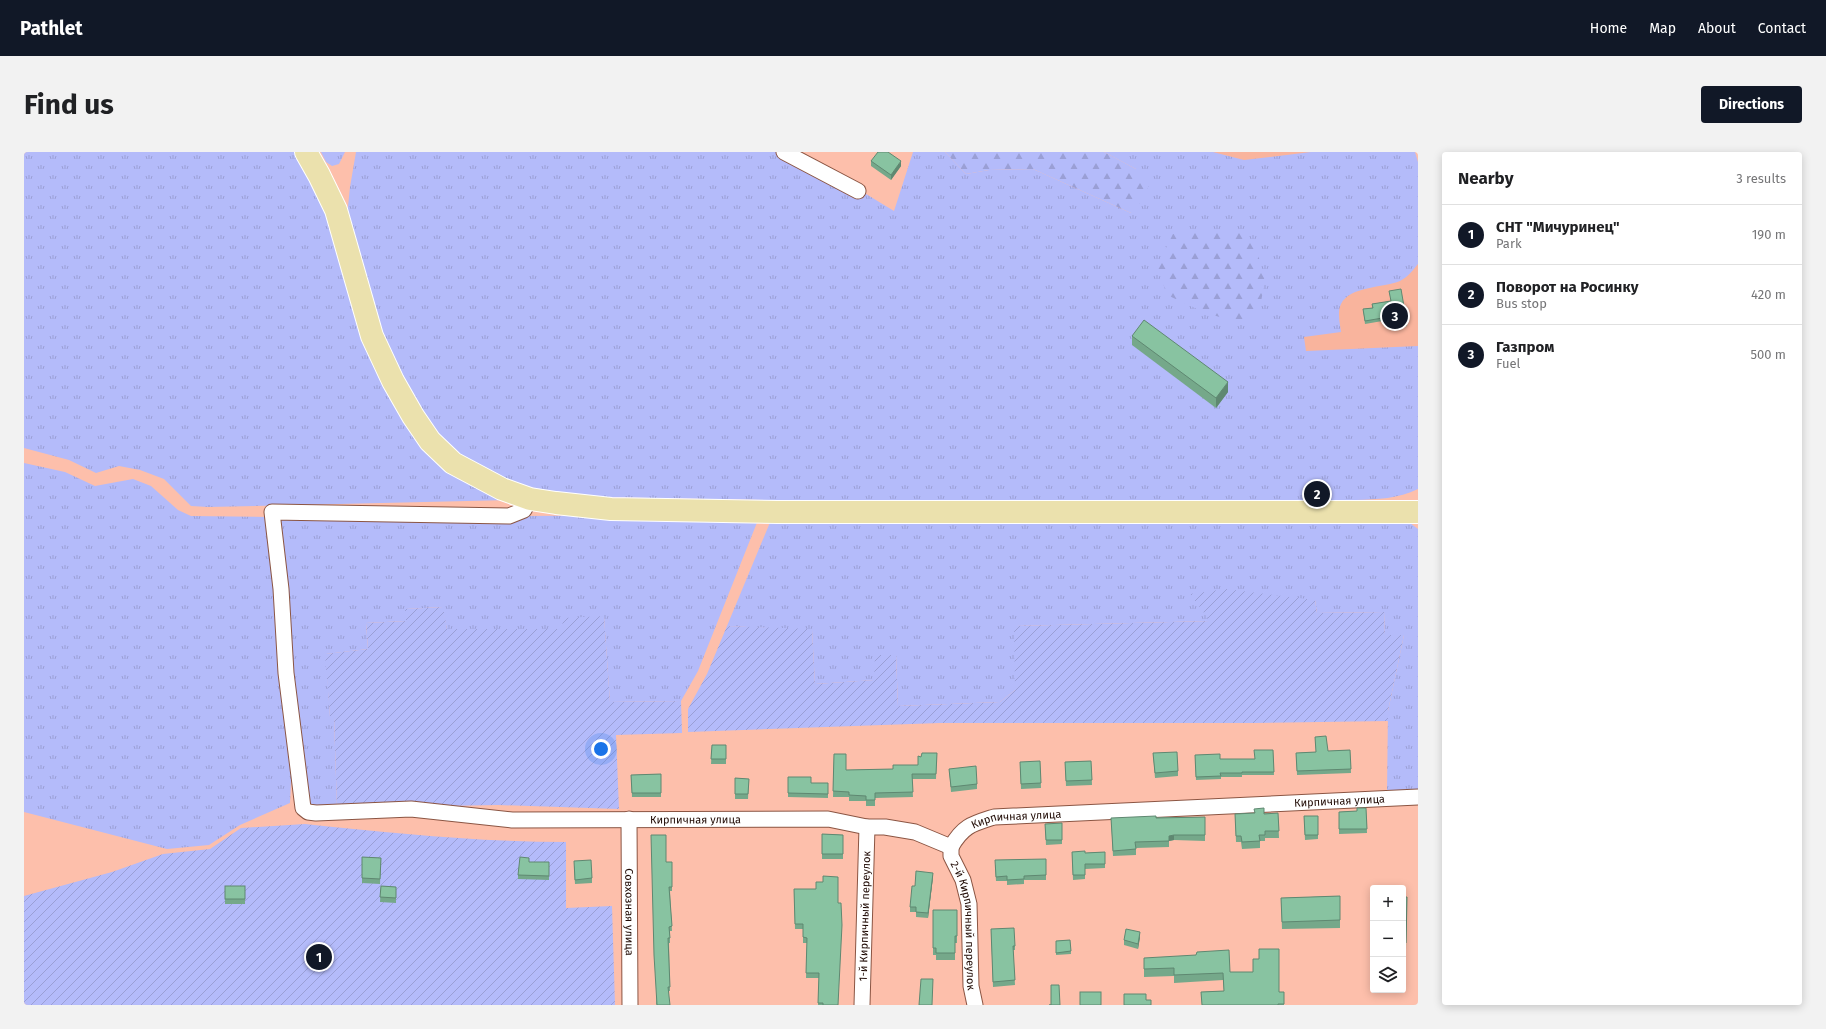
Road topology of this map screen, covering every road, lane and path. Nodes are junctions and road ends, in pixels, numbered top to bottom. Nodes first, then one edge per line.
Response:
1 (306, 152) edge
2 (784, 152) edge
3 (858, 191) dead end
4 (530, 499) junction
5 (1418, 512) edge
6 (1418, 797) edge
7 (628, 819) junction
8 (867, 827) junction
9 (951, 846) junction
10 (630, 1005) edge
11 (862, 1005) edge
12 (975, 1005) edge

1 - 4 main road
2 - 3 street
4 - 5 main road
4 - 7 street, Кирпичная улица
6 - 9 street, Кирпичная улица
7 - 8 street, Кирпичная улица
7 - 10 street, Совхозная улица
8 - 9 street, Кирпичная улица
8 - 11 street, 1-й Кирпичный переулок
9 - 12 street, 2-й Кирпичный переулок

